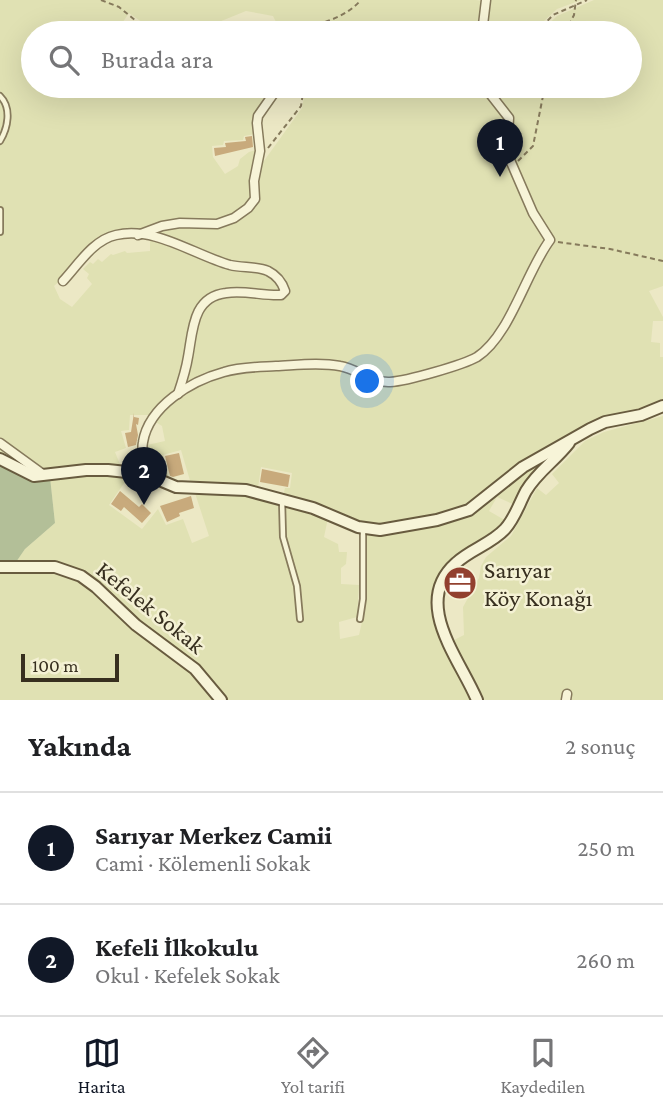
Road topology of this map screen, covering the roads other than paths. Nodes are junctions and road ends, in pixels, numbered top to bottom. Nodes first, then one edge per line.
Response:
1 (485, 0) edge
2 (483, 21) edge
3 (0, 96) edge
4 (271, 98) edge
5 (493, 98) edge
6 (0, 141) edge
7 (0, 210) edge
8 (0, 232) edge
9 (138, 235) junction
10 (63, 281) dead end
11 (178, 394) junction
12 (663, 406) edge
13 (573, 439) junction
14 (0, 443) edge
15 (0, 459) edge
16 (145, 474) junction
17 (44, 475) junction
18 (282, 499) junction
19 (363, 528) junction
20 (0, 568) edge
21 (300, 619) dead end
22 (360, 619) dead end
23 (221, 700) edge
24 (477, 700) edge

1 - 2 street
3 - 6 lane
4 - 9 street
5 - 11 street
7 - 8 lane
9 - 10 street
9 - 11 street
11 - 16 street
12 - 13 street
13 - 19 street
13 - 24 street
14 - 17 street
15 - 17 street
16 - 17 street
16 - 18 street
18 - 19 street
18 - 21 lane
19 - 22 lane
20 - 23 street, Kefelek Sokak

